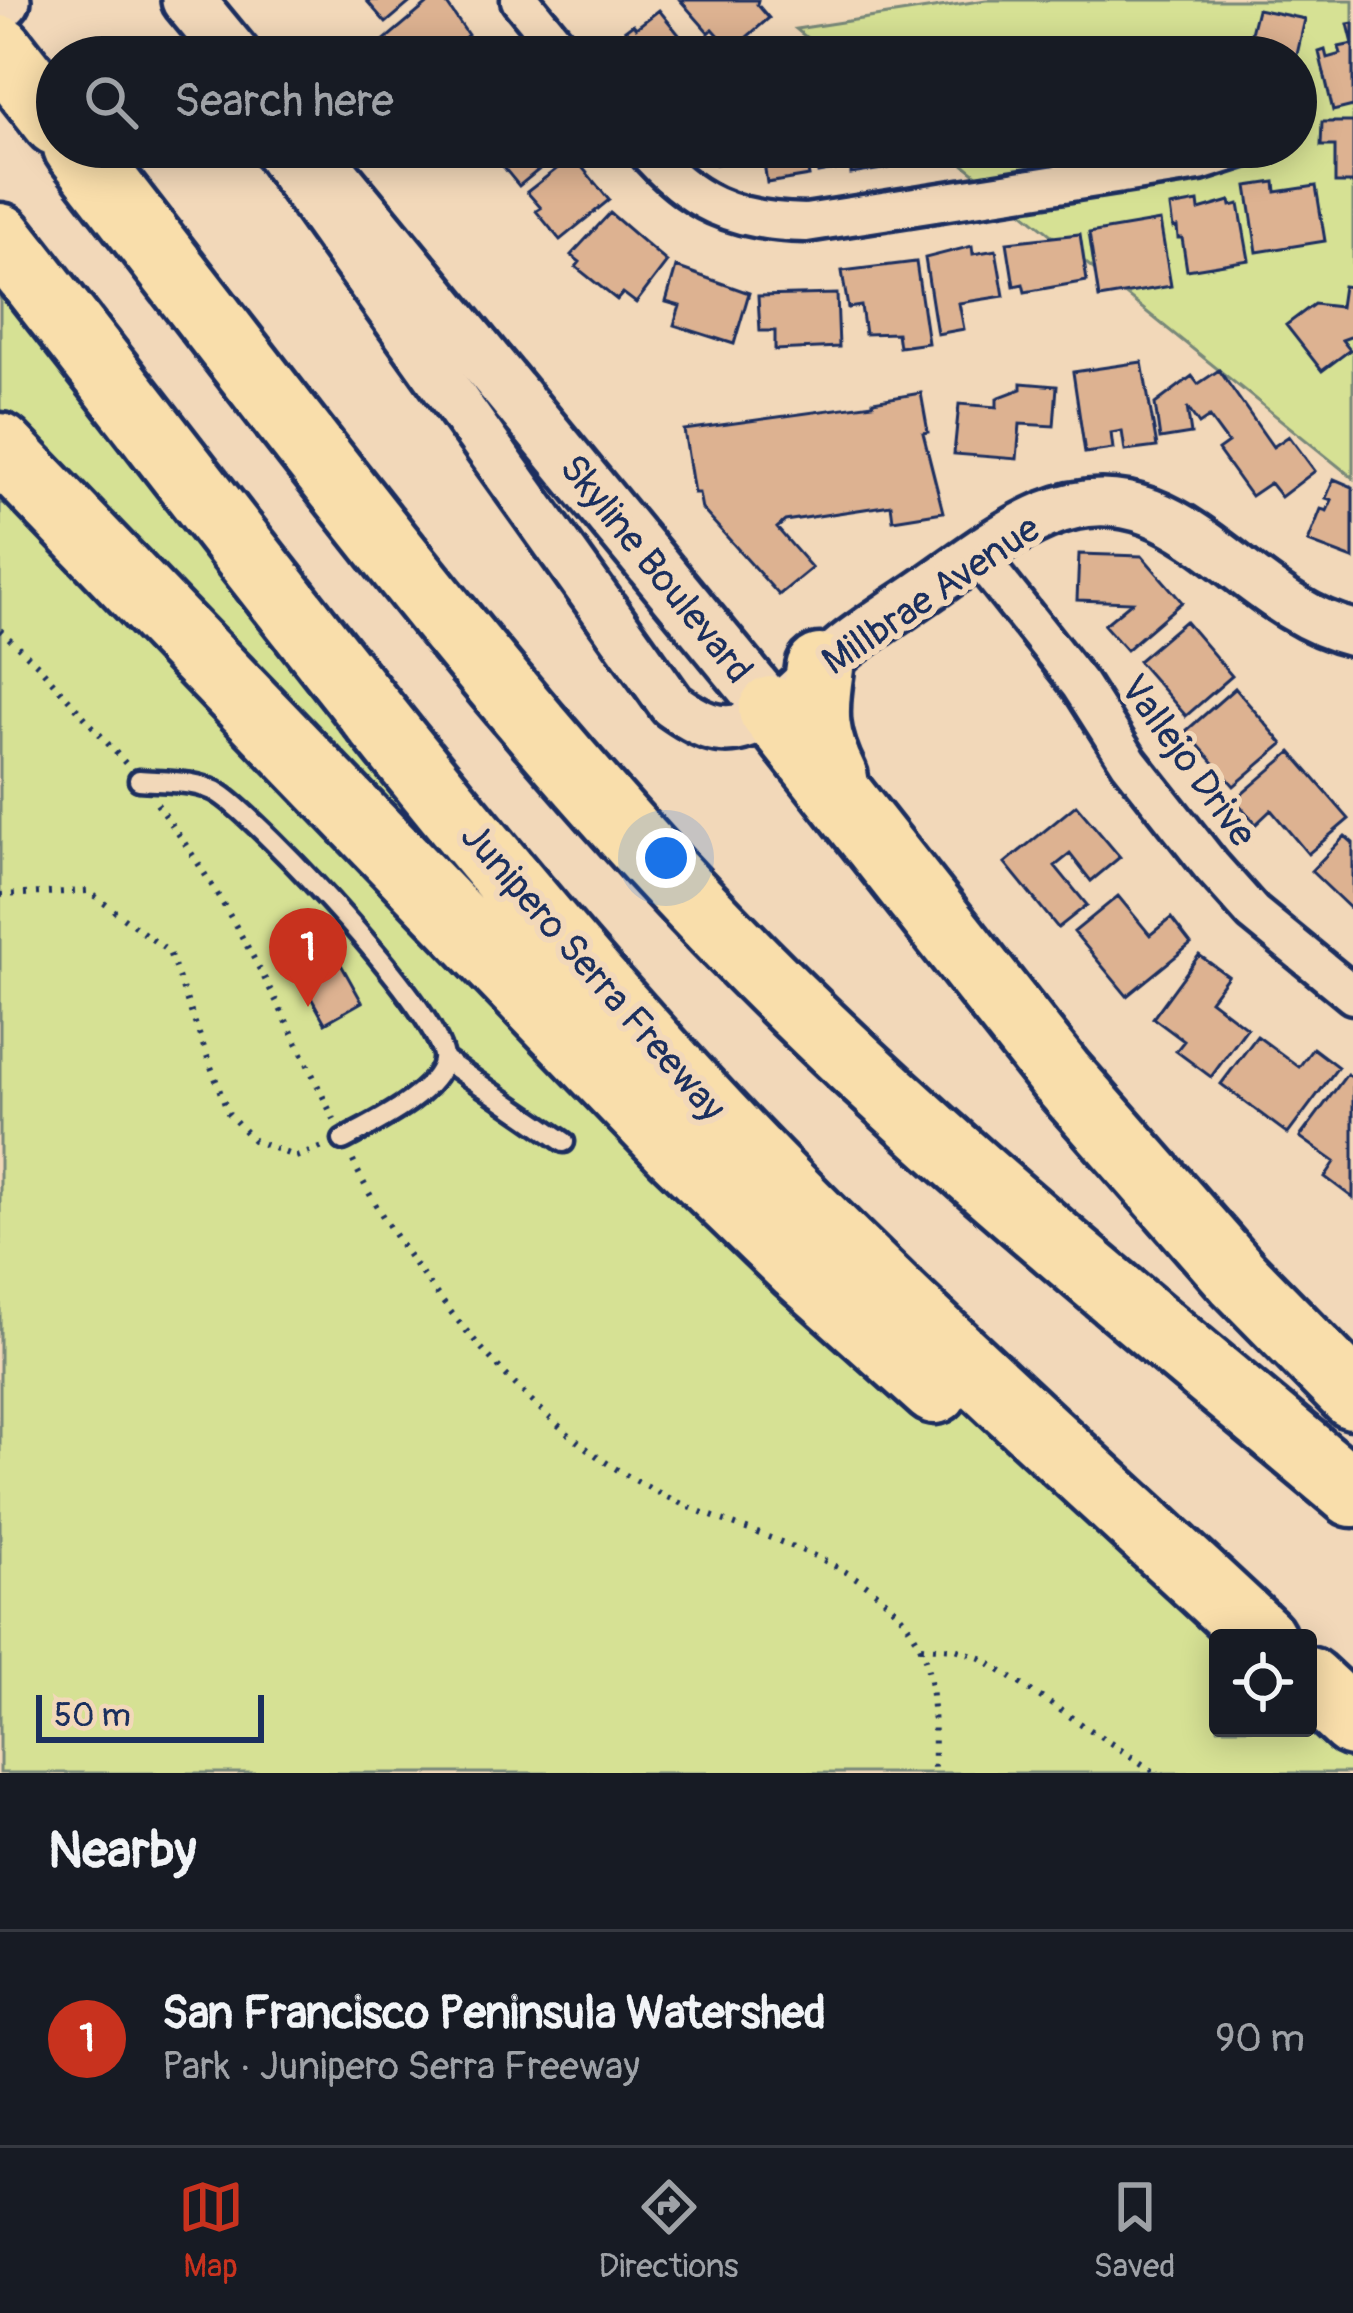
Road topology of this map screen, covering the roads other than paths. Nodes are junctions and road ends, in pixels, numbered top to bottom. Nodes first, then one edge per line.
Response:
1 (539, 7) edge
2 (555, 36) edge
3 (8, 59) edge
4 (36, 95) edge
5 (94, 168) edge
6 (289, 168) edge
7 (328, 168) edge
8 (664, 168) edge
9 (1161, 168) edge
10 (0, 237) edge
11 (0, 447) edge
12 (977, 555) junction
13 (1353, 633) edge
14 (796, 689) junction
15 (139, 780) road end
16 (1353, 995) edge
17 (443, 1059) junction
18 (343, 1140) road end
19 (563, 1142) dead end
20 (1353, 1394) edge
21 (1353, 1493) edge
22 (1229, 1629) edge
23 (1252, 1629) edge
24 (1317, 1690) edge
25 (1317, 1700) edge
26 (1353, 1726) edge

1 - 2 street
3 - 4 highway
5 - 21 highway
6 - 14 street, Skyline Boulevard
7 - 14 main road, Skyline Boulevard
8 - 9 street
10 - 23 highway, Junipero Serra Freeway
11 - 22 highway
12 - 13 street, Millbrae Avenue
12 - 14 street, Millbrae Avenue
12 - 16 street, Vallejo Drive
14 - 20 highway
15 - 17 lane
17 - 18 lane
17 - 19 lane
24 - 26 highway
25 - 26 highway

